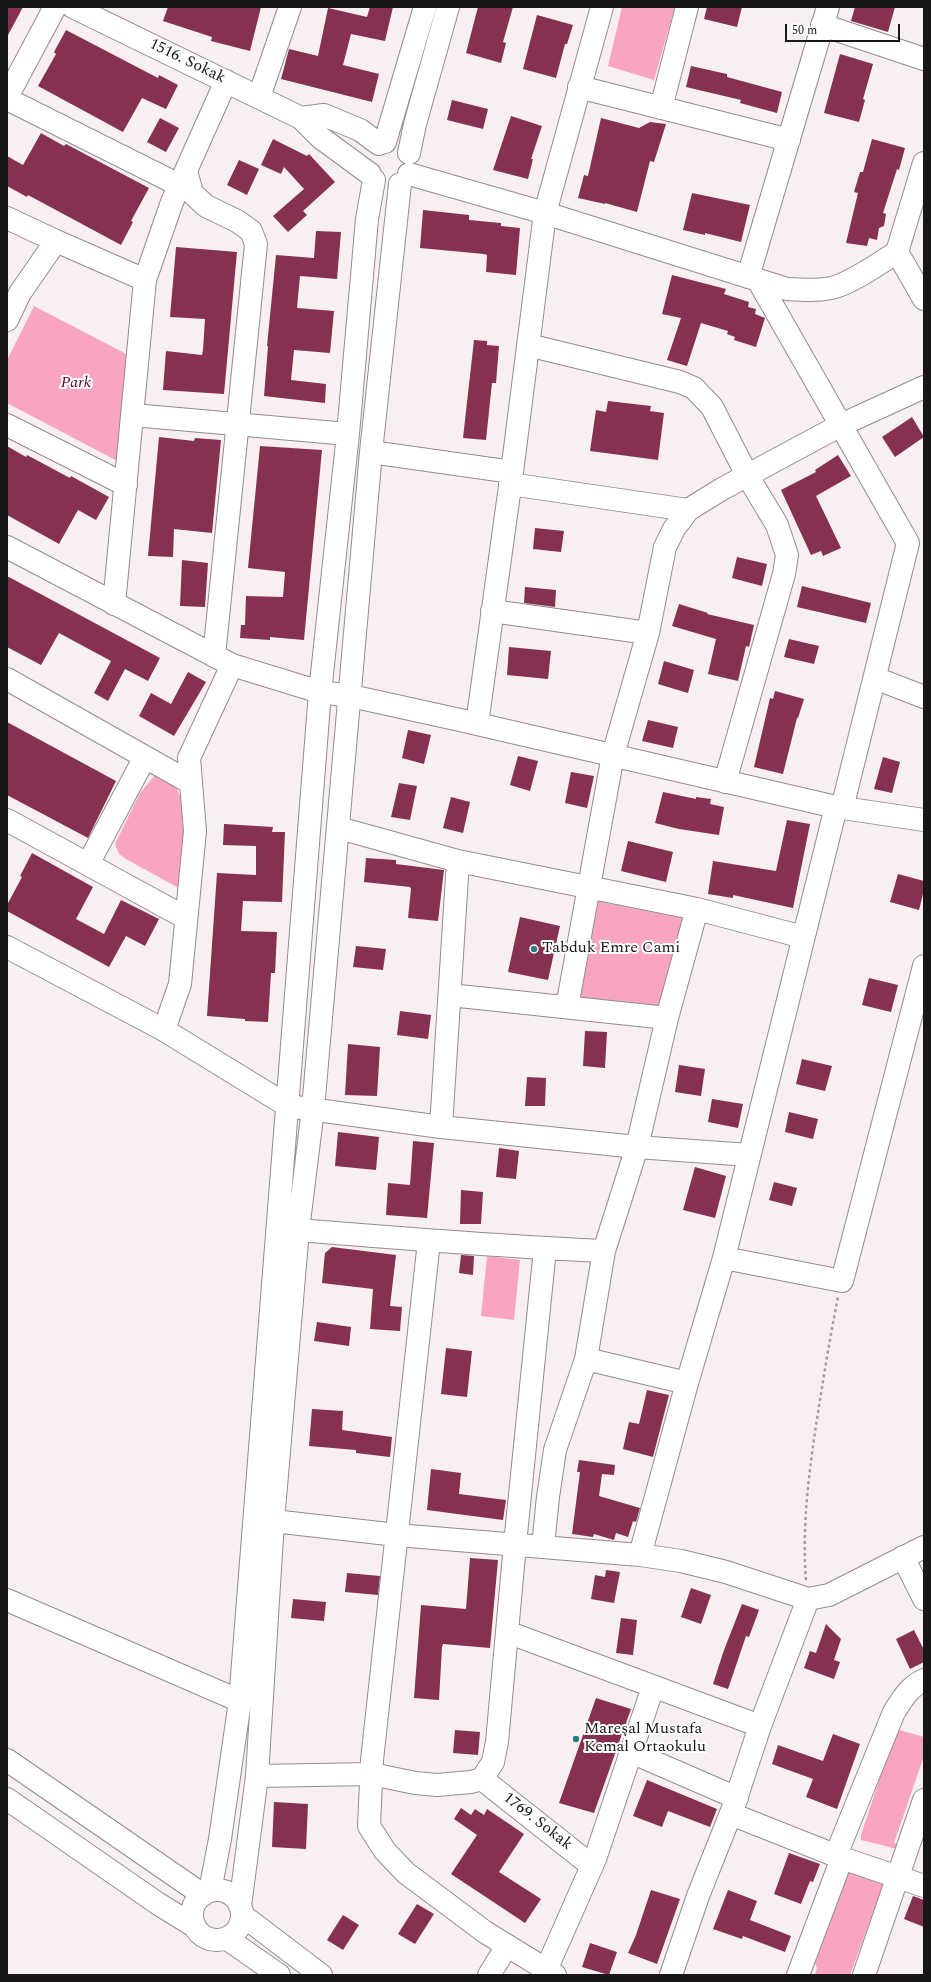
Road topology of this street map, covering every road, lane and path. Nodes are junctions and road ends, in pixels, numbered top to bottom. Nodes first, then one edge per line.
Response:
1 (54, 7) edge
2 (74, 7) edge
3 (290, 7) edge
4 (425, 7) edge
5 (448, 7) edge
6 (602, 7) edge
7 (687, 7) edge
8 (825, 16) edge
9 (924, 59) edge
10 (226, 81) junction
11 (579, 87) junction
12 (258, 97) junction
13 (7, 98) edge
14 (661, 108) junction
15 (301, 118) junction
16 (789, 140) junction
17 (382, 143) junction
18 (406, 170) junction
19 (923, 173) edge
20 (372, 177) junction
21 (183, 178) junction
22 (545, 213) junction
23 (7, 218) edge
24 (56, 241) junction
25 (897, 252) junction
26 (753, 278) junction
27 (145, 280) junction
28 (16, 283) edge
29 (924, 299) edge
30 (7, 320) edge
31 (528, 345) junction
32 (924, 387) edge
33 (132, 415) junction
34 (7, 424) edge
35 (238, 425) junction
36 (841, 425) junction
37 (348, 434) junction
38 (371, 452) junction
39 (747, 475) junction
40 (511, 478) junction
41 (126, 485) junction
42 (688, 510) junction
43 (7, 547) edge
44 (114, 604) junction
45 (492, 611) junction
46 (648, 633) junction
47 (223, 660) junction
48 (874, 678) junction
49 (7, 680) edge
50 (320, 692) junction
51 (351, 696) junction
52 (924, 697) edge
53 (477, 724) junction
54 (613, 755) junction
55 (145, 757) junction
56 (725, 782) junction
57 (191, 783) junction
58 (839, 808) junction
59 (7, 820) edge
60 (924, 820) edge
61 (339, 828) junction
62 (458, 861) junction
63 (88, 864) junction
64 (588, 887) junction
65 (697, 909) junction
66 (186, 918) junction
67 (803, 937) junction
68 (7, 947) edge
69 (924, 966) edge
70 (450, 995) junction
71 (567, 1007) junction
72 (667, 1018) junction
73 (164, 1030) junction
74 (288, 1106) junction
75 (313, 1109) junction
76 (441, 1127) junction
77 (637, 1147) junction
78 (749, 1155) junction
79 (298, 1230) junction
80 (429, 1241) junction
81 (545, 1249) junction
82 (604, 1251) junction
83 (724, 1258) junction
84 (842, 1281) junction
85 (586, 1359) junction
86 (687, 1383) junction
87 (273, 1520) junction
88 (397, 1535) junction
89 (515, 1544) junction
90 (542, 1546) junction
91 (924, 1547) edge
92 (640, 1555) junction
93 (903, 1557) junction
94 (808, 1599) junction
95 (924, 1599) edge
96 (7, 1600) edge
97 (508, 1632) junction
98 (924, 1680) edge
99 (653, 1687) junction
100 (240, 1701) junction
101 (760, 1726) junction
102 (631, 1752) junction
103 (7, 1760) edge
104 (372, 1774) junction
105 (257, 1776) junction
106 (482, 1779) junction
107 (7, 1799) edge
108 (924, 1800) edge
109 (734, 1806) junction
110 (839, 1857) junction
111 (592, 1866) junction
112 (898, 1877) junction
113 (924, 1886) edge
114 (206, 1893) junction
115 (241, 1911) junction
116 (194, 1926) junction
117 (226, 1938) junction
118 (507, 1946) junction
119 (550, 1972) edge
120 (279, 1975) edge
121 (321, 1975) edge
122 (489, 1975) edge
123 (671, 1975) edge
124 (798, 1975) edge
125 (864, 1975) edge

1 - 13 street
2 - 10 street, 1516. Sokak
3 - 12 street
4 - 17 street
5 - 18 street
6 - 11 street
7 - 14 street
8 - 9 street
8 - 16 street
10 - 12 street, 1516. Sokak
10 - 21 street
11 - 14 street
11 - 22 street
12 - 15 street, 1516. Sokak
13 - 21 street
14 - 16 street
15 - 17 street
15 - 20 street, 1516. Sokak
16 - 26 street
17 - 18 street
17 - 20 street
18 - 20 street
18 - 22 street
18 - 38 street
19 - 25 street
20 - 37 street
21 - 27 street
21 - 35 street
22 - 26 street
22 - 31 street
23 - 24 street
24 - 27 street
24 - 28 street
25 - 26 street
25 - 29 street
26 - 36 street
27 - 33 street
28 - 30 street
31 - 39 street
31 - 40 street
32 - 36 street
33 - 35 street
33 - 41 street
34 - 41 street
35 - 37 street
35 - 47 street
36 - 39 street
36 - 48 street
37 - 50 street
38 - 40 street
38 - 51 street
39 - 42 street
39 - 56 street
40 - 42 street
40 - 45 street
41 - 44 street
42 - 46 street
43 - 44 street
44 - 47 street
45 - 46 street
45 - 53 street
46 - 54 street
47 - 50 street
47 - 57 street
48 - 52 street
48 - 58 street
49 - 55 street
50 - 51 street
50 - 74 street
51 - 53 street
51 - 61 street
53 - 54 street
54 - 56 street
54 - 64 street
55 - 57 street
55 - 63 street
56 - 58 street
57 - 66 street
58 - 60 street
58 - 67 street
59 - 63 street
61 - 62 street
61 - 75 street
62 - 64 street
62 - 70 street
63 - 66 street
64 - 65 street
64 - 71 street
65 - 67 street
65 - 72 street
66 - 73 street
67 - 78 street
68 - 73 street
69 - 84 street
70 - 71 street
70 - 76 street
71 - 72 street
72 - 77 street
73 - 74 street
74 - 75 street
74 - 100 street
75 - 76 street
75 - 79 street
76 - 77 street
77 - 78 street
77 - 82 street
78 - 83 street
79 - 80 street
79 - 87 street
80 - 81 street
80 - 88 street
81 - 82 street
81 - 89 street
82 - 85 street
83 - 84 street
83 - 86 street
84 - 94 path
85 - 86 street
85 - 90 street
86 - 92 street
87 - 88 street
87 - 105 street
88 - 89 street
88 - 104 street
89 - 90 street
89 - 97 street
90 - 92 street
91 - 93 street
92 - 94 street
93 - 94 street
93 - 95 street
94 - 101 street
96 - 100 street
97 - 99 street
97 - 106 street
98 - 110 street
99 - 101 street
99 - 102 street
100 - 114 street
101 - 109 street
102 - 109 street
102 - 111 street
103 - 114 street
104 - 105 street
104 - 106 street
104 - 118 street
105 - 115 street
106 - 111 street, 1769. Sokak
107 - 116 street
108 - 112 street
109 - 110 street
109 - 123 street
110 - 112 street
110 - 124 street
111 - 119 street
112 - 113 street
112 - 125 street
114 - 115 street
114 - 116 street
115 - 117 street
115 - 121 street
116 - 117 street
117 - 120 street
118 - 119 street
118 - 122 street

